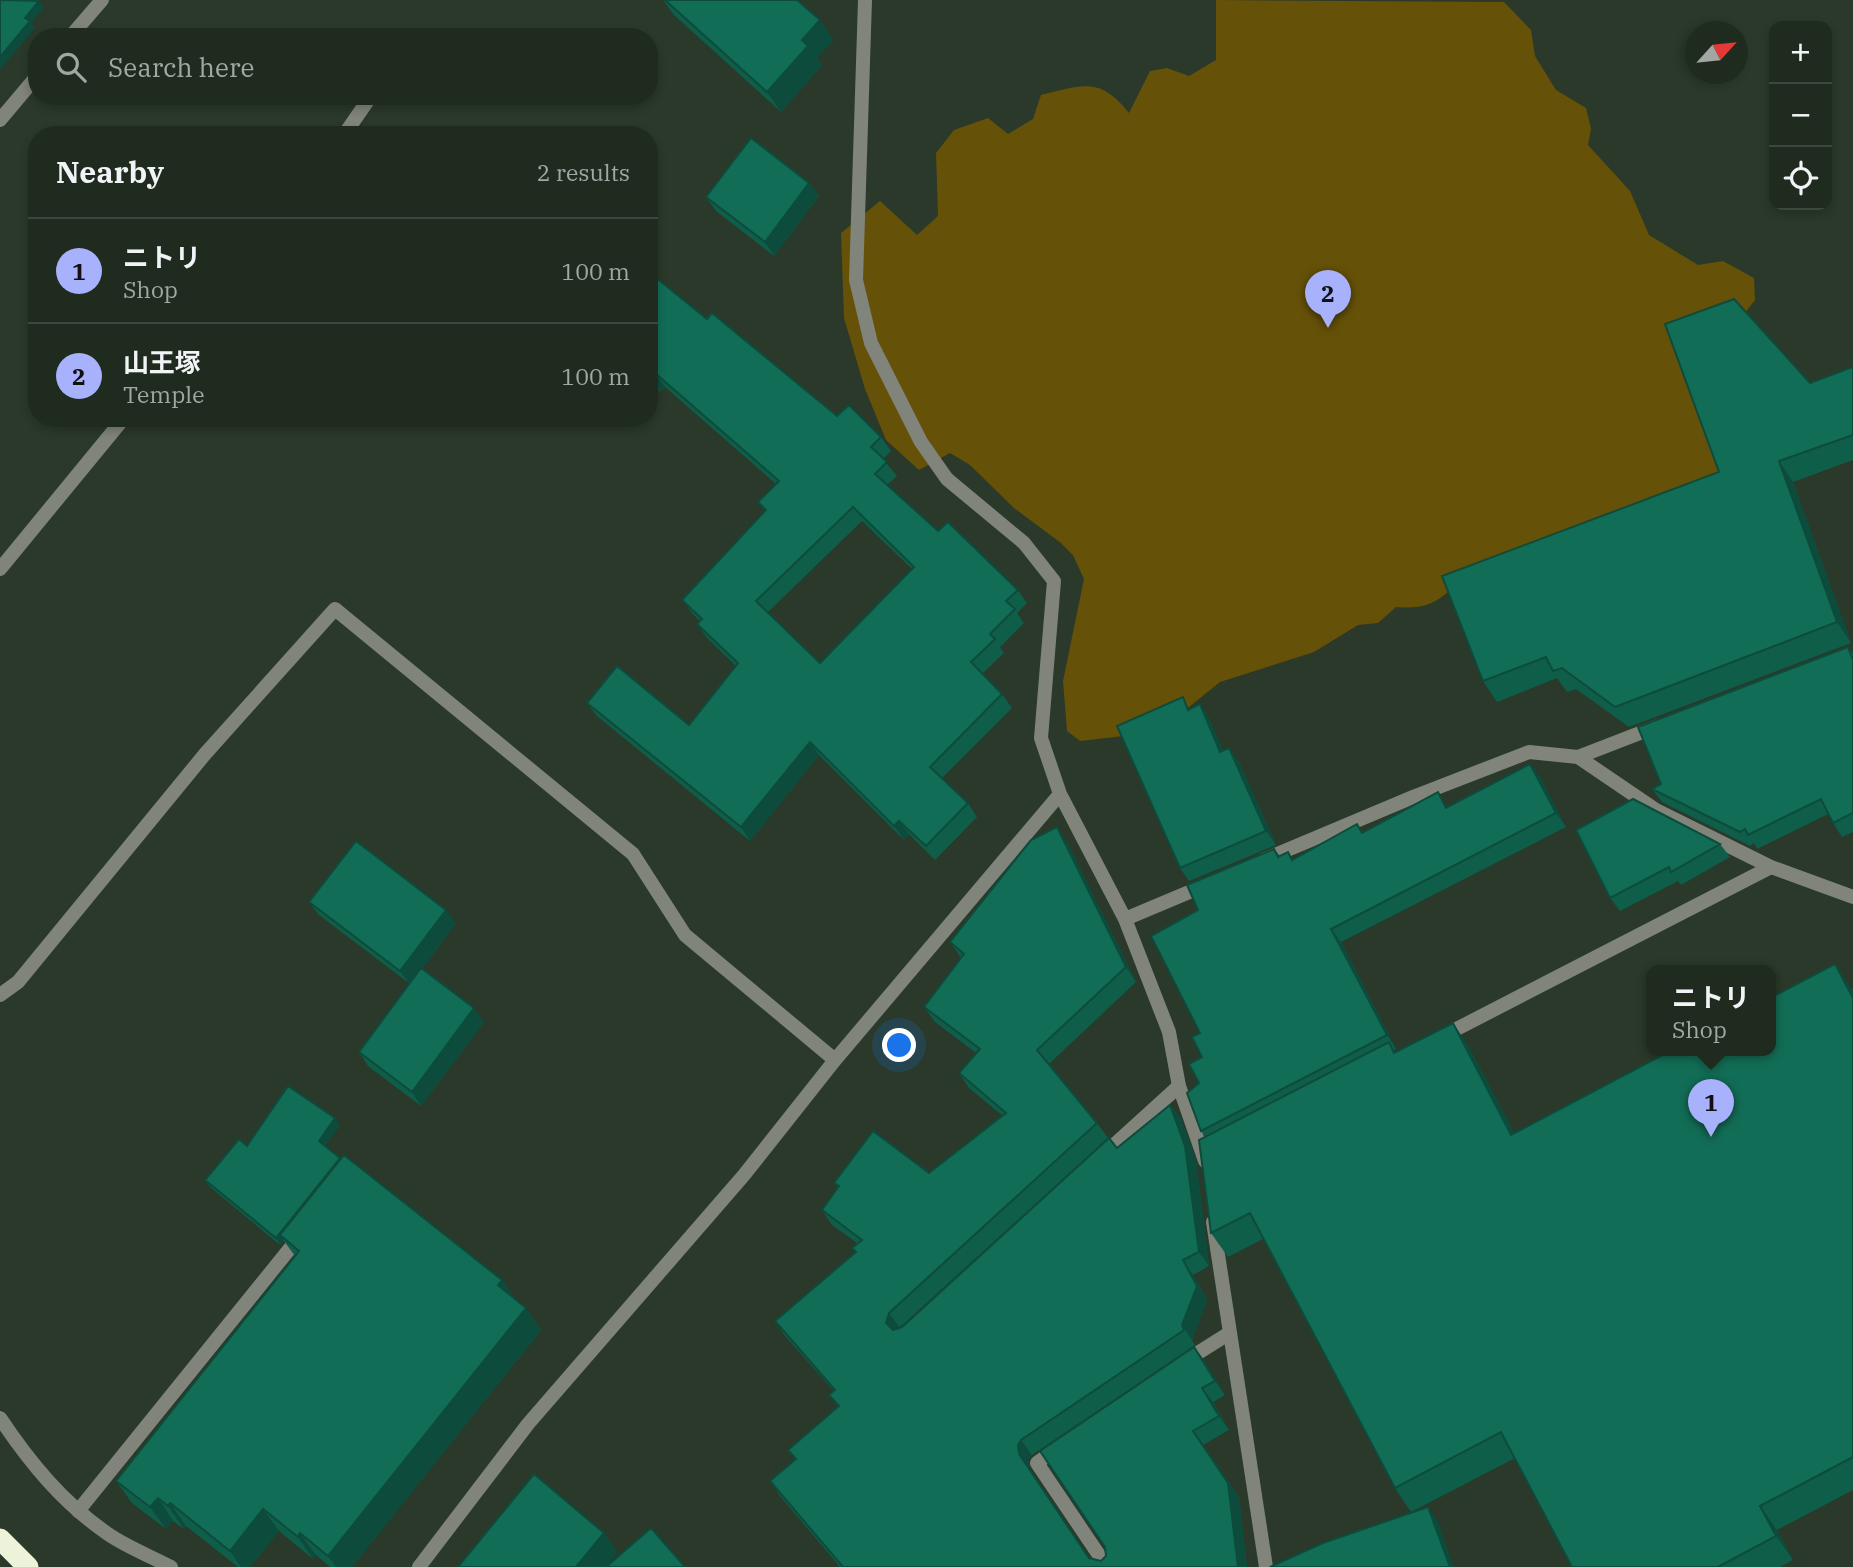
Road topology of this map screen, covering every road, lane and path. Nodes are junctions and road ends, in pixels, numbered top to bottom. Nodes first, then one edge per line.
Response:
1 (102, 0) edge
2 (865, 0) edge
3 (79, 28) edge
4 (28, 87) edge
5 (364, 105) edge
6 (0, 120) edge
7 (350, 126) edge
8 (117, 427) edge
9 (0, 569) edge
10 (1678, 719) edge
11 (1578, 757) junction
12 (1060, 794) junction
13 (1250, 866) edge
14 (1771, 867) junction
15 (1225, 877) edge
16 (1853, 897) edge
17 (1125, 919) junction
18 (0, 995) edge
19 (1426, 1044) edge
20 (835, 1060) junction
21 (1179, 1086) junction
22 (1209, 1161) edge
23 (1088, 1169) edge
24 (1212, 1212) edge
25 (313, 1220) edge
26 (1228, 1334) junction
27 (1174, 1368) edge
28 (0, 1418) edge
29 (1071, 1439) edge
30 (78, 1511) junction
31 (0, 1539) edge
32 (1265, 1566) edge
33 (28, 1567) edge
34 (171, 1567) edge
35 (419, 1567) edge
36 (1107, 1567) edge

1 - 3 street
2 - 12 street
4 - 6 street
5 - 7 street
8 - 9 street
10 - 11 street
11 - 13 street
11 - 14 street
12 - 17 street
12 - 20 street
14 - 16 street
14 - 19 street
15 - 17 street
17 - 21 street
18 - 20 street
20 - 35 street
21 - 22 street
21 - 23 street
24 - 26 street
25 - 30 street
26 - 27 street
26 - 32 street
28 - 30 street
29 - 36 street
30 - 34 street
31 - 33 highway

